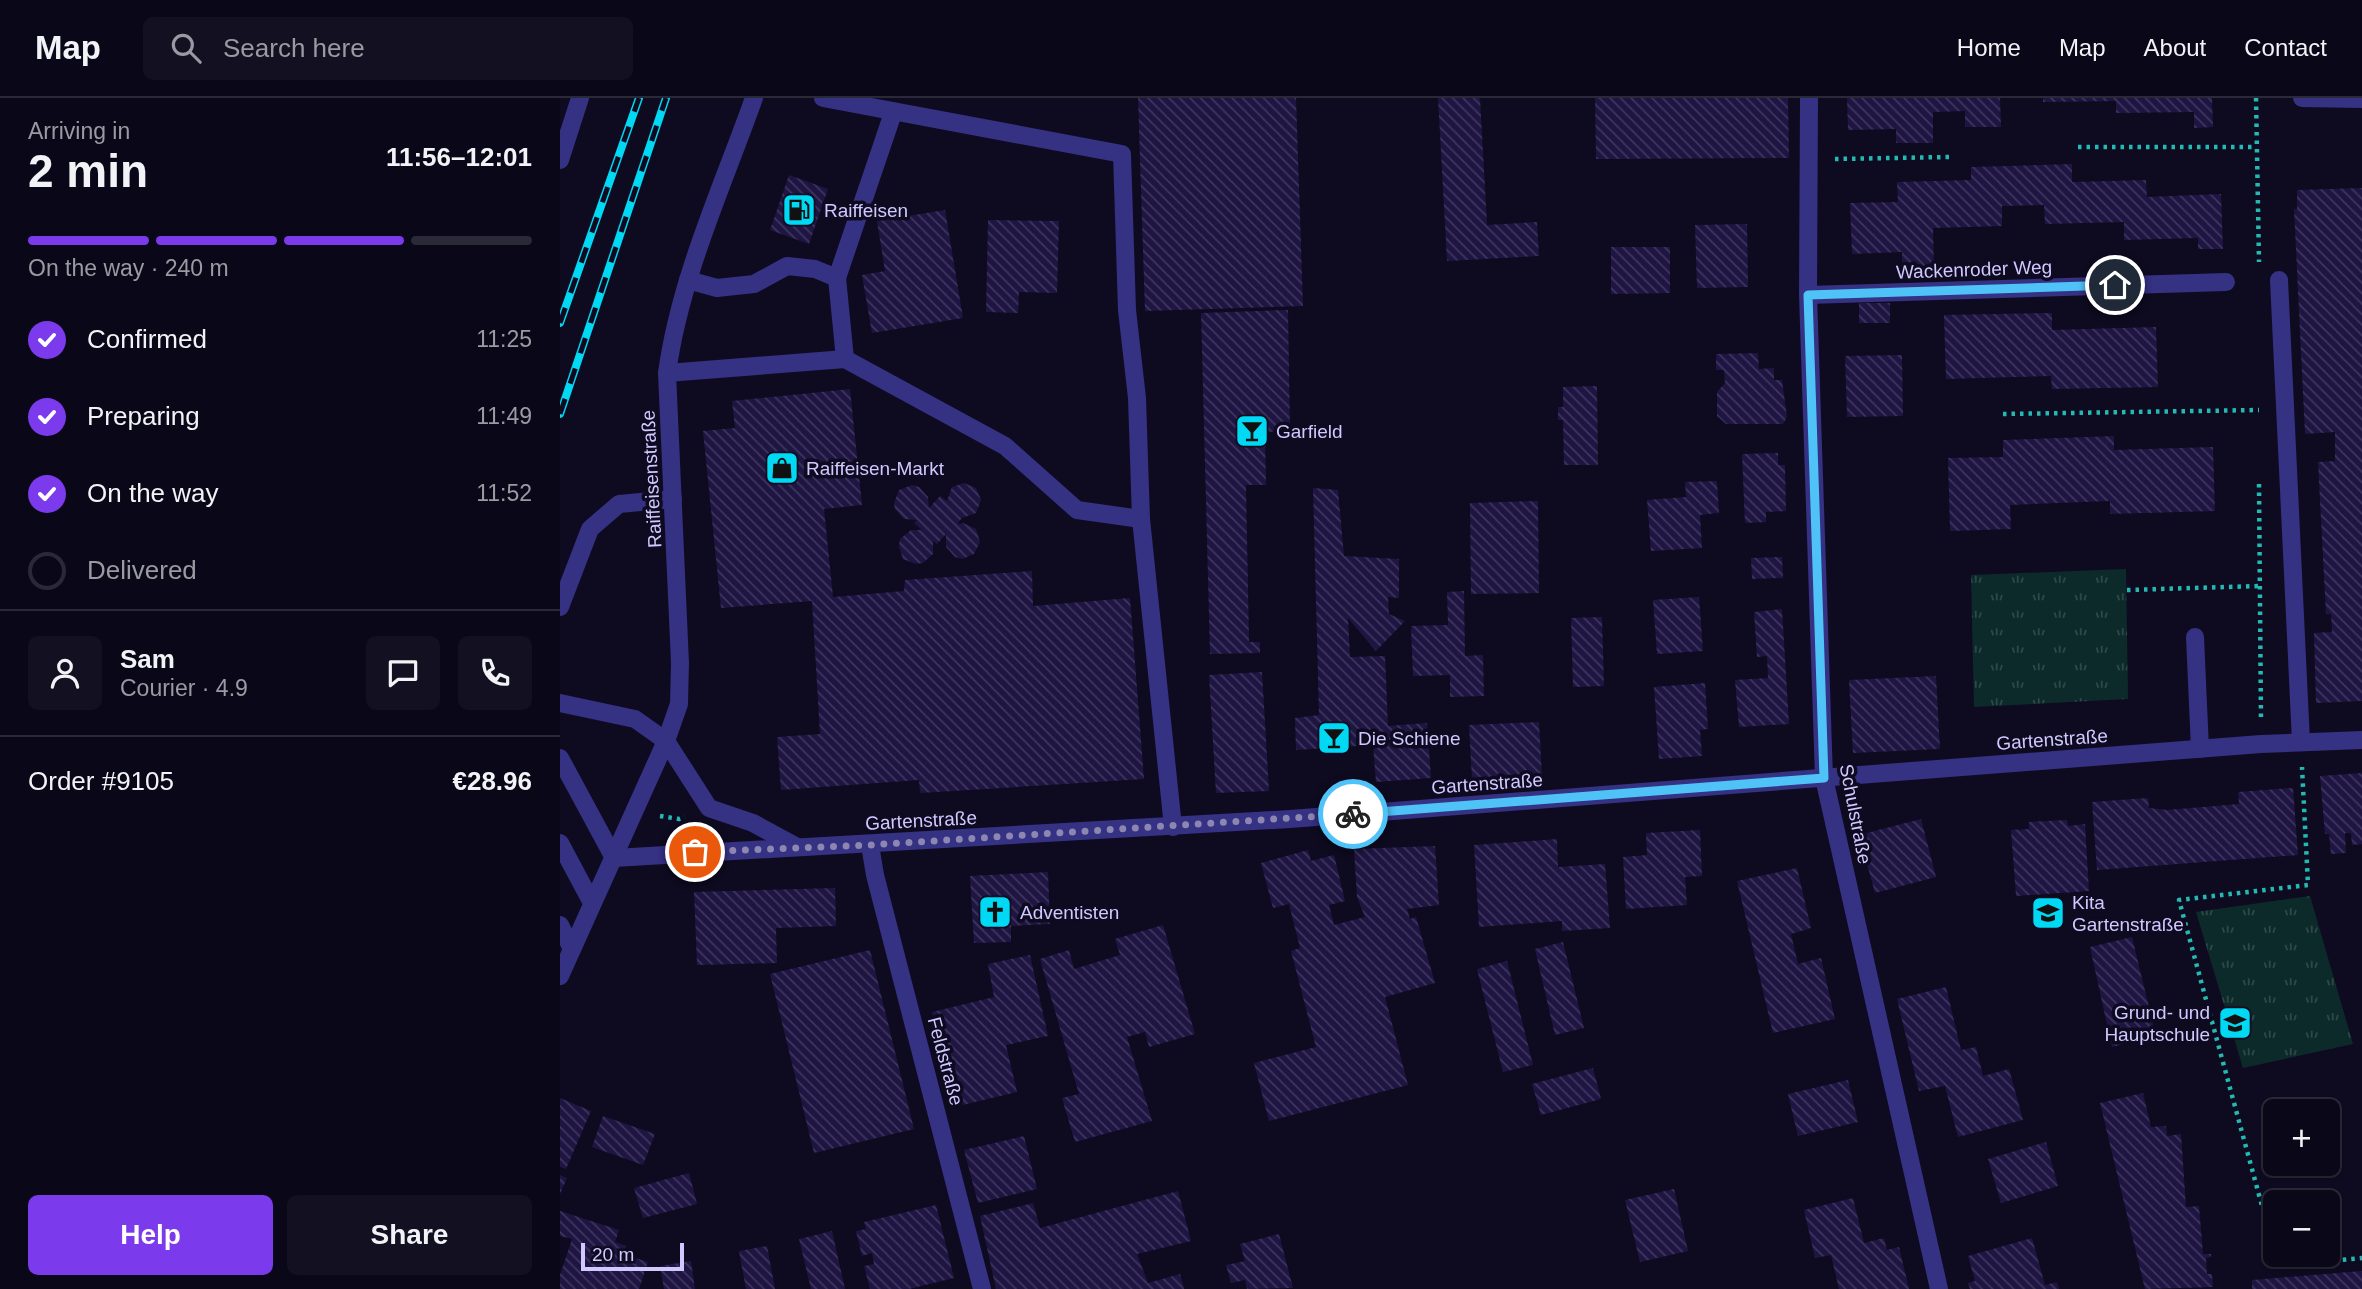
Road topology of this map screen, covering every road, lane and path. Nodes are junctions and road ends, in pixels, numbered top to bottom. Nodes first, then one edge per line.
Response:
1 (580, 98) edge
2 (754, 98) edge
3 (823, 98) edge
4 (1808, 98) edge
5 (2302, 98) edge
6 (2362, 99) edge
7 (894, 113) junction
8 (2078, 147) dead end
9 (2256, 147) dead end
10 (1950, 157) dead end
11 (1810, 159) junction
12 (560, 160) edge
13 (837, 278) junction
14 (688, 280) junction
15 (2279, 280) dead end
16 (2226, 282) dead end
17 (1808, 295) junction
18 (845, 359) junction
19 (667, 373) junction
20 (2259, 410) dead end
21 (2003, 414) dead end
22 (673, 499) junction
23 (1141, 519) junction
24 (2260, 586) dead end
25 (2127, 590) dead end
26 (560, 607) edge
27 (2195, 637) dead end
28 (560, 703) edge
29 (2362, 740) edge
30 (666, 741) junction
31 (2301, 742) junction
32 (2200, 749) junction
33 (560, 758) edge
34 (1824, 778) junction
35 (709, 808) junction
36 (635, 811) junction
37 (1173, 827) junction
38 (560, 843) edge
39 (870, 845) junction
40 (797, 848) junction
41 (614, 858) junction
42 (592, 902) junction
43 (560, 925) edge
44 (572, 949) junction
45 (560, 976) edge
46 (2263, 1211) edge
47 (2362, 1258) edge
48 (2340, 1260) edge
49 (982, 1289) edge
50 (1939, 1289) edge

1 - 12 street
2 - 14 street, Raiffeisenstraße
3 - 7 street
4 - 11 street, Schulstraße
5 - 6 street
7 - 13 street
7 - 23 street
8 - 9 path
10 - 11 path
11 - 17 street, Schulstraße
13 - 14 street
13 - 18 street
14 - 19 street, Raiffeisenstraße
15 - 31 street
16 - 17 street, Wackenroder Weg
17 - 34 street, Schulstraße
18 - 19 street
18 - 23 street
19 - 22 street, Raiffeisenstraße
20 - 21 path
22 - 26 street
22 - 30 street, Raiffeisenstraße
23 - 37 street
24 - 25 path
27 - 32 street
28 - 30 street
29 - 31 street, Gartenstraße
30 - 35 street
30 - 36 street, Raiffeisenstraße
31 - 32 street, Gartenstraße
31 - 46 path
32 - 34 street, Gartenstraße
33 - 41 street
34 - 37 street, Gartenstraße
34 - 50 street, Schulstraße
35 - 36 path
35 - 40 street
36 - 41 street, Raiffeisenstraße
37 - 39 street, Gartenstraße
38 - 42 street
39 - 40 street, Gartenstraße
39 - 49 street, Feldstraße
40 - 41 street, Gartenstraße
41 - 42 street, Raiffeisenstraße
42 - 44 street, Raiffeisenstraße
43 - 44 street
44 - 45 street, Raiffeisenstraße
47 - 48 path

